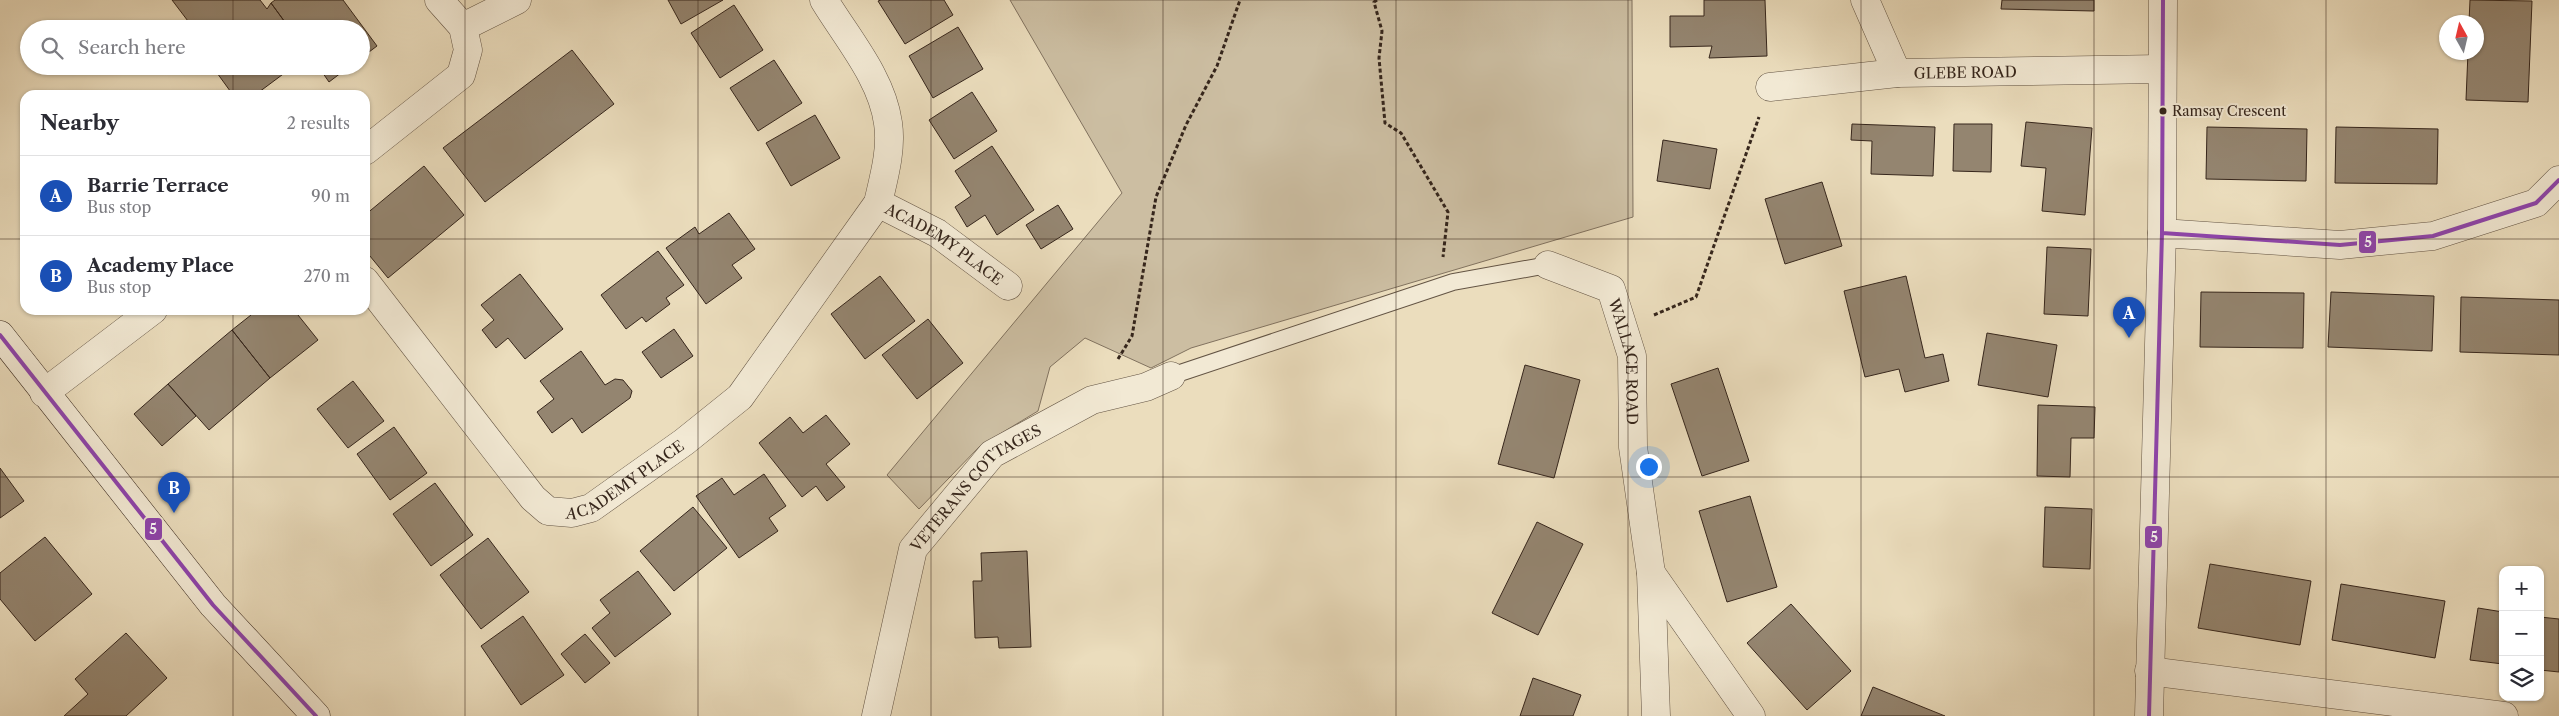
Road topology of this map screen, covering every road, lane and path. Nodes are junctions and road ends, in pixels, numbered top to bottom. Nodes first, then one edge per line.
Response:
1 (439, 0) edge
2 (517, 0) edge
3 (824, 0) edge
4 (1240, 0) edge
5 (1865, 0) edge
6 (2163, 0) edge
7 (1375, 1) edge
8 (462, 28) junction
9 (2161, 69) junction
10 (1897, 73) junction
11 (1770, 87) joint
12 (370, 147) edge
13 (2559, 180) edge
14 (878, 203) junction
15 (2162, 233) junction
16 (1548, 265) joint
17 (1453, 282) junction
18 (1008, 286) dead end
19 (370, 287) edge
20 (146, 315) edge
21 (1623, 328) junction
22 (0, 335) edge
23 (1171, 376) joint
24 (44, 393) junction
25 (1092, 400) junction
26 (1651, 573) junction
27 (2149, 671) junction
28 (316, 716) edge
29 (876, 716) edge
30 (1656, 716) edge
31 (1752, 716) edge
32 (2149, 716) edge
33 (2504, 716) edge

1 - 8 street
2 - 8 street
3 - 14 street, ACADEMY PLACE
4 - 25 path
5 - 10 street
6 - 9 street
7 - 17 path
8 - 12 street
9 - 10 street, GLEBE ROAD
9 - 15 street
10 - 11 street, GLEBE ROAD
11 - 21 path
13 - 15 street
14 - 18 street, ACADEMY PLACE
14 - 19 street, ACADEMY PLACE
15 - 27 street
16 - 17 lane, WALLACE ROAD
16 - 21 street, WALLACE ROAD
17 - 23 lane, WALLACE ROAD
20 - 24 street
21 - 26 street, WALLACE ROAD
22 - 24 street
23 - 25 street, VETERANS COTTAGES
24 - 28 street
25 - 29 street, VETERANS COTTAGES
26 - 30 street, WALLACE ROAD
26 - 31 street
27 - 32 street
27 - 33 street

